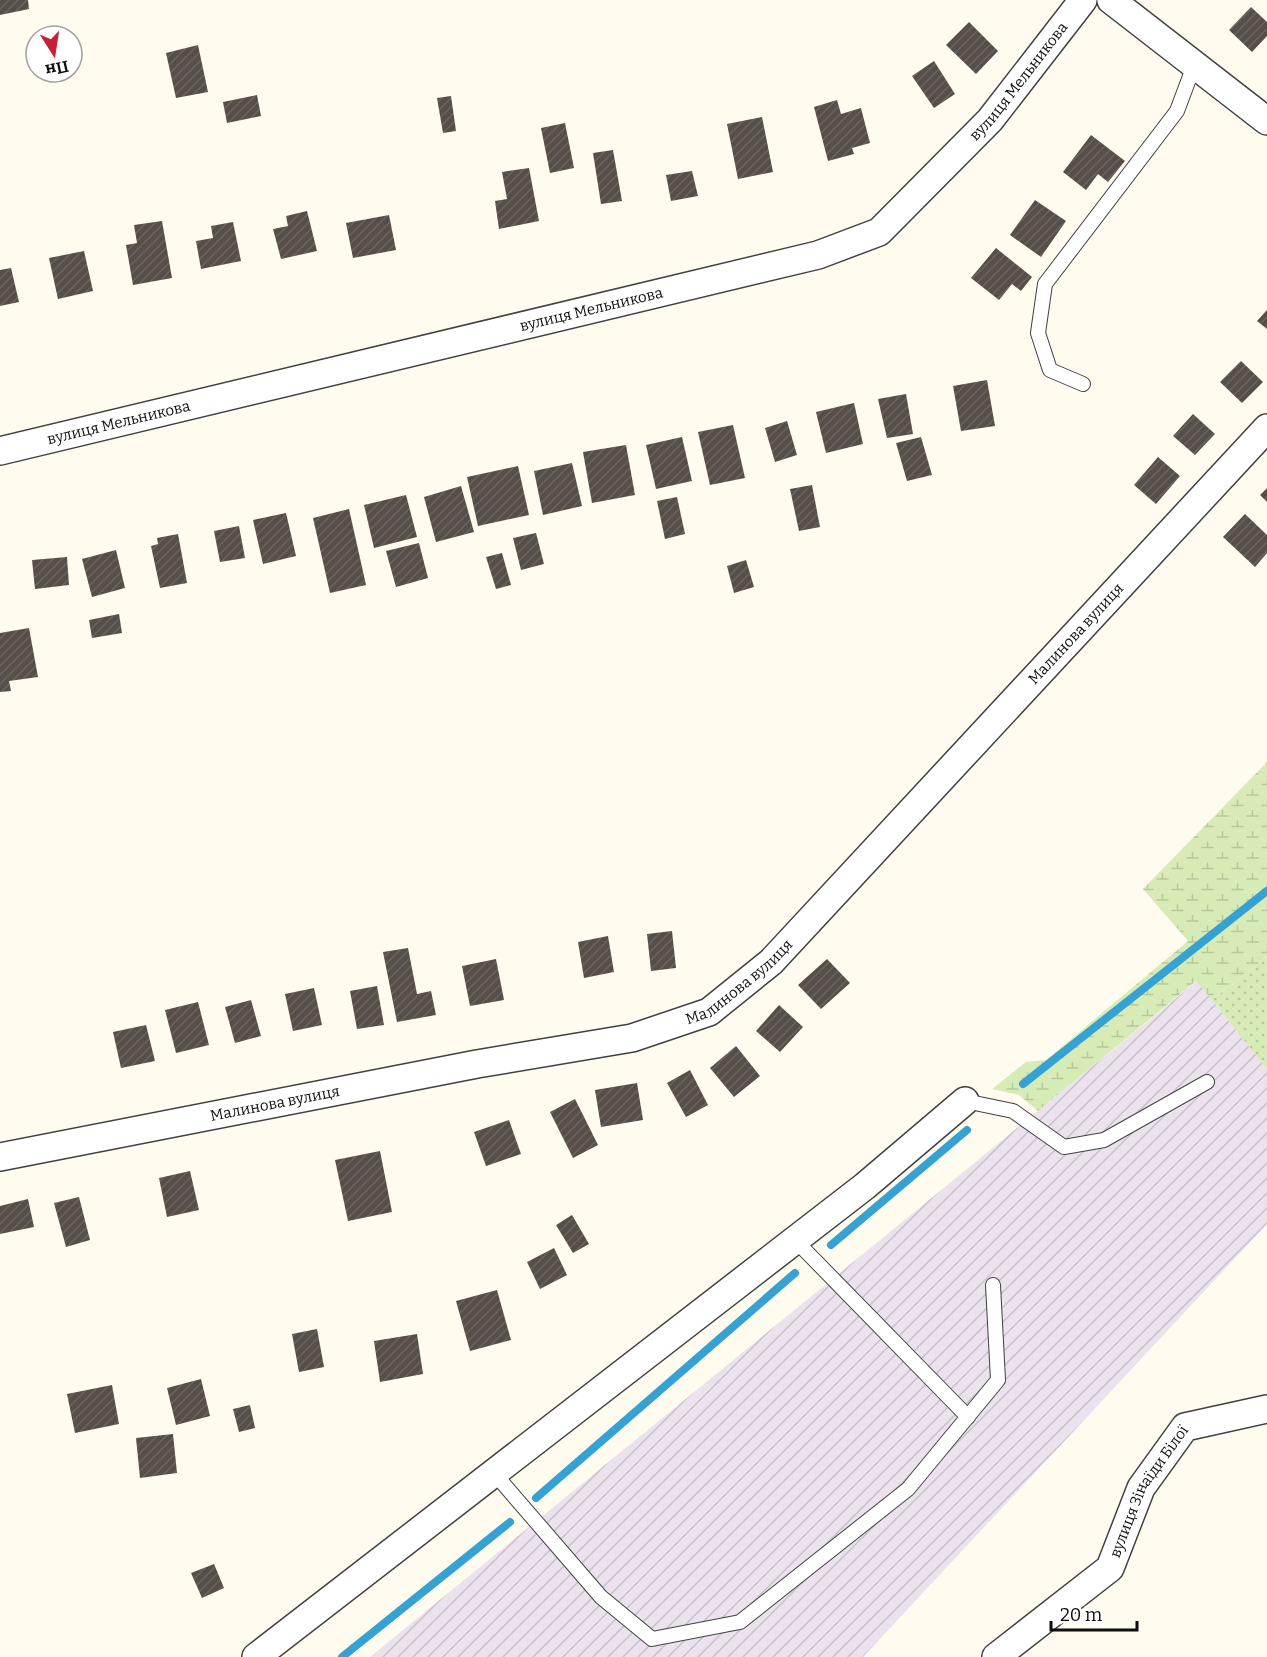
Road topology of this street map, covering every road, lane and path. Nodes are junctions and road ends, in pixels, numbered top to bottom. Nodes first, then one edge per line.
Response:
1 (1083, 0) edge
2 (1111, 0) edge
3 (1195, 63) junction
4 (1267, 121) edge
5 (1083, 384) dead end
6 (1267, 428) edge
7 (0, 451) edge
8 (1207, 1082) dead end
9 (965, 1101) joint
10 (0, 1157) edge
11 (794, 1239) junction
12 (993, 1285) dead end
13 (1267, 1409) edge
14 (968, 1418) junction
15 (494, 1473) junction
16 (256, 1657) edge
17 (996, 1657) edge

1 - 7 street, вулиця Мельникова
2 - 3 street
3 - 4 street
3 - 5 lane
6 - 10 street, Малинова вулиця
8 - 9 lane
9 - 11 street
11 - 14 lane
11 - 15 street
12 - 14 lane
13 - 17 street, вулиця Зінаїди Білої
14 - 15 lane
15 - 16 street

